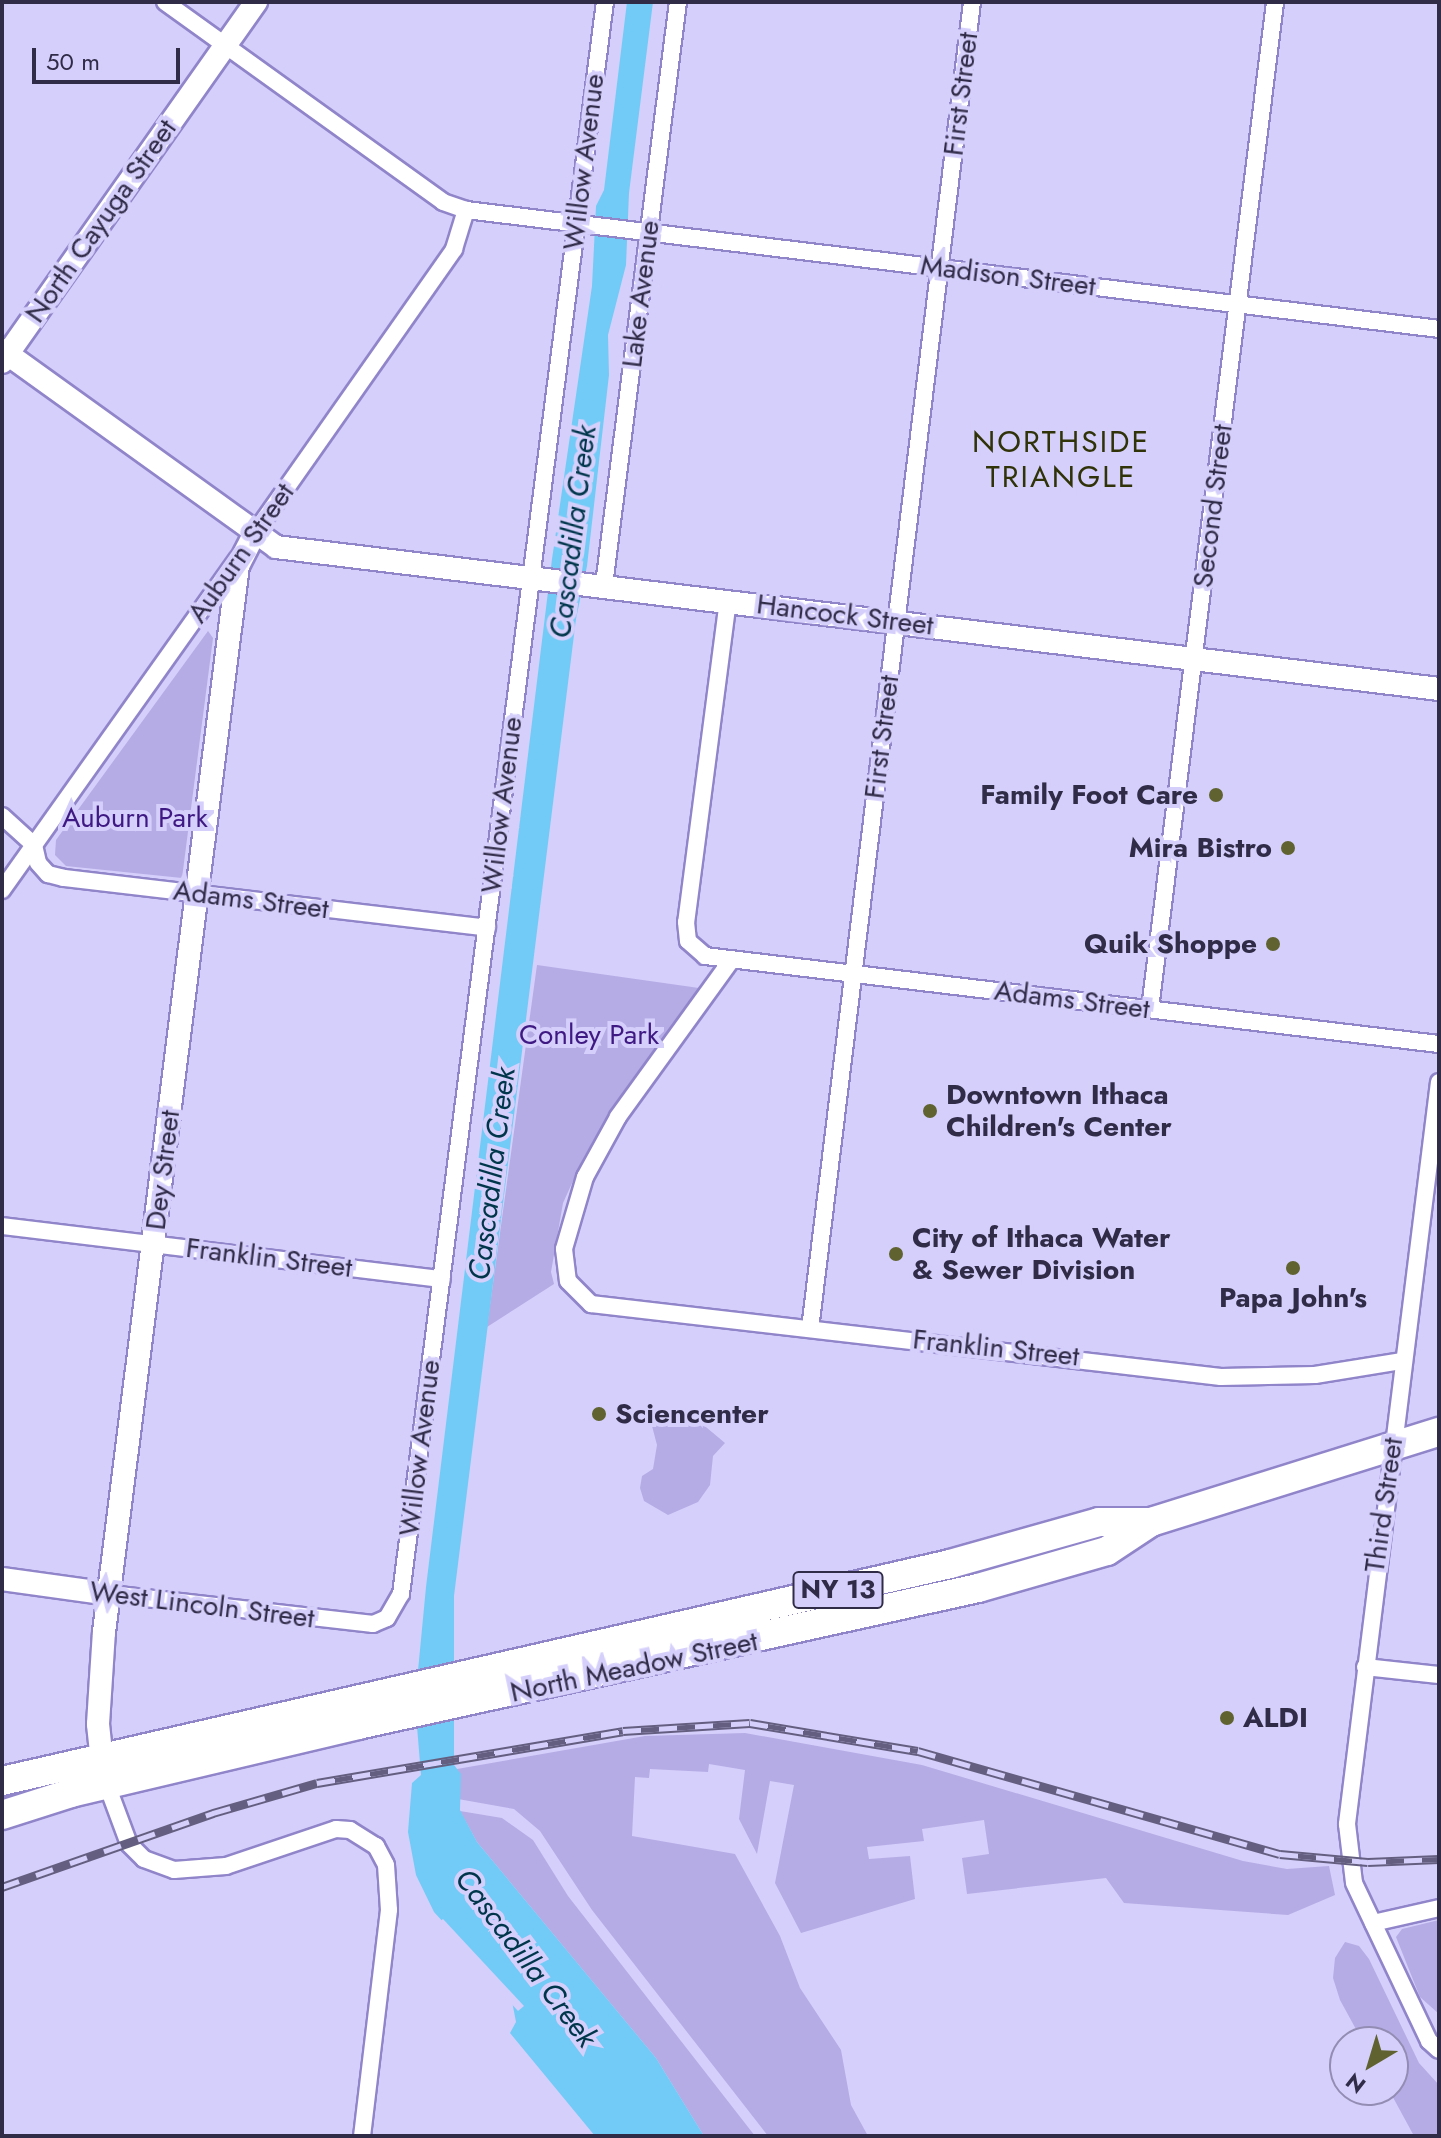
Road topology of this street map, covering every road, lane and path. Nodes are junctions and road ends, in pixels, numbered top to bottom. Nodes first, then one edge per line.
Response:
1 (165, 2) edge
2 (256, 2) edge
3 (605, 2) edge
4 (678, 2) edge
5 (972, 2) edge
6 (1275, 2) edge
7 (226, 46) junction
8 (466, 210) junction
9 (583, 225) junction
10 (641, 233) junction
11 (940, 268) junction
12 (1238, 304) junction
13 (1439, 329) edge
14 (4, 355) edge
15 (254, 534) junction
16 (240, 555) junction
17 (539, 578) junction
18 (598, 584) junction
19 (728, 600) junction
20 (896, 621) junction
21 (1194, 658) junction
22 (1439, 689) edge
23 (2, 816) edge
24 (34, 845) junction
25 (2, 890) edge
26 (197, 894) junction
27 (487, 928) junction
28 (730, 962) junction
29 (853, 973) junction
30 (1150, 1009) junction
31 (1439, 1044) edge
32 (1439, 1082) edge
33 (2, 1226) edge
34 (154, 1244) junction
35 (442, 1279) junction
36 (810, 1329) junction
37 (1401, 1361) junction
38 (1439, 1432) edge
39 (1391, 1445) junction
40 (1151, 1522) junction
41 (2, 1579) edge
42 (110, 1594) junction
43 (397, 1607) joint
44 (1365, 1667) junction
45 (1439, 1675) edge
46 (104, 1772) junction
47 (2, 1781) edge
48 (2, 1815) edge
49 (1439, 1908) edge
50 (1373, 1923) junction
51 (1439, 2050) edge
52 (362, 2136) edge

1 - 7 street, Madison Street
2 - 7 street, North Cayuga Street
3 - 9 street, Willow Avenue
4 - 10 street, Lake Avenue
5 - 11 street, First Street
6 - 12 street, Second Street
7 - 8 street, Madison Street
7 - 14 street, North Cayuga Street
8 - 9 street, Madison Street
8 - 15 street, Auburn Street
9 - 10 street, Madison Street
9 - 17 street, Willow Avenue
10 - 11 street, Madison Street
10 - 18 street, Lake Avenue
11 - 12 street, Madison Street
11 - 20 street, First Street
12 - 13 street, Madison Street
12 - 21 street, Second Street
14 - 15 street, Hancock Street
15 - 16 street, Auburn Street
15 - 17 street, Hancock Street
16 - 24 street, Auburn Street
16 - 26 street, Dey Street
17 - 18 street, Hancock Street
17 - 27 street, Willow Avenue
18 - 19 street, Hancock Street
19 - 20 street, Hancock Street
19 - 28 street, Adams Street
20 - 21 street, Hancock Street
20 - 29 street, First Street
21 - 22 street, Hancock Street
21 - 30 street, Second Street
23 - 24 street
24 - 25 street, Auburn Street
24 - 26 street, Adams Street
26 - 27 street, Adams Street
26 - 34 street, Dey Street
27 - 35 street, Willow Avenue
28 - 29 street, Adams Street
28 - 36 street, Franklin Street
29 - 30 street, Adams Street
29 - 36 street, First Street
30 - 31 street, Adams Street
32 - 37 street, Third Street
33 - 34 street, Franklin Street
34 - 35 street, Franklin Street
34 - 42 street, Dey Street
35 - 43 street, Willow Avenue
36 - 37 street, Franklin Street
37 - 39 street, Third Street
38 - 39 highway, North Meadow Street / NY 13
39 - 40 highway, North Meadow Street / NY 13
39 - 44 street, Third Street
40 - 46 highway, North Meadow Street / NY 13
40 - 46 highway, North Meadow Street / NY 13
41 - 42 street, West Lincoln Street
42 - 43 street, West Lincoln Street
42 - 46 street, Dey Street
44 - 45 street
44 - 50 street, Third Street
46 - 47 highway, NY 13
46 - 48 highway, NY 13
46 - 52 street
49 - 50 street
50 - 51 street, Third Street

